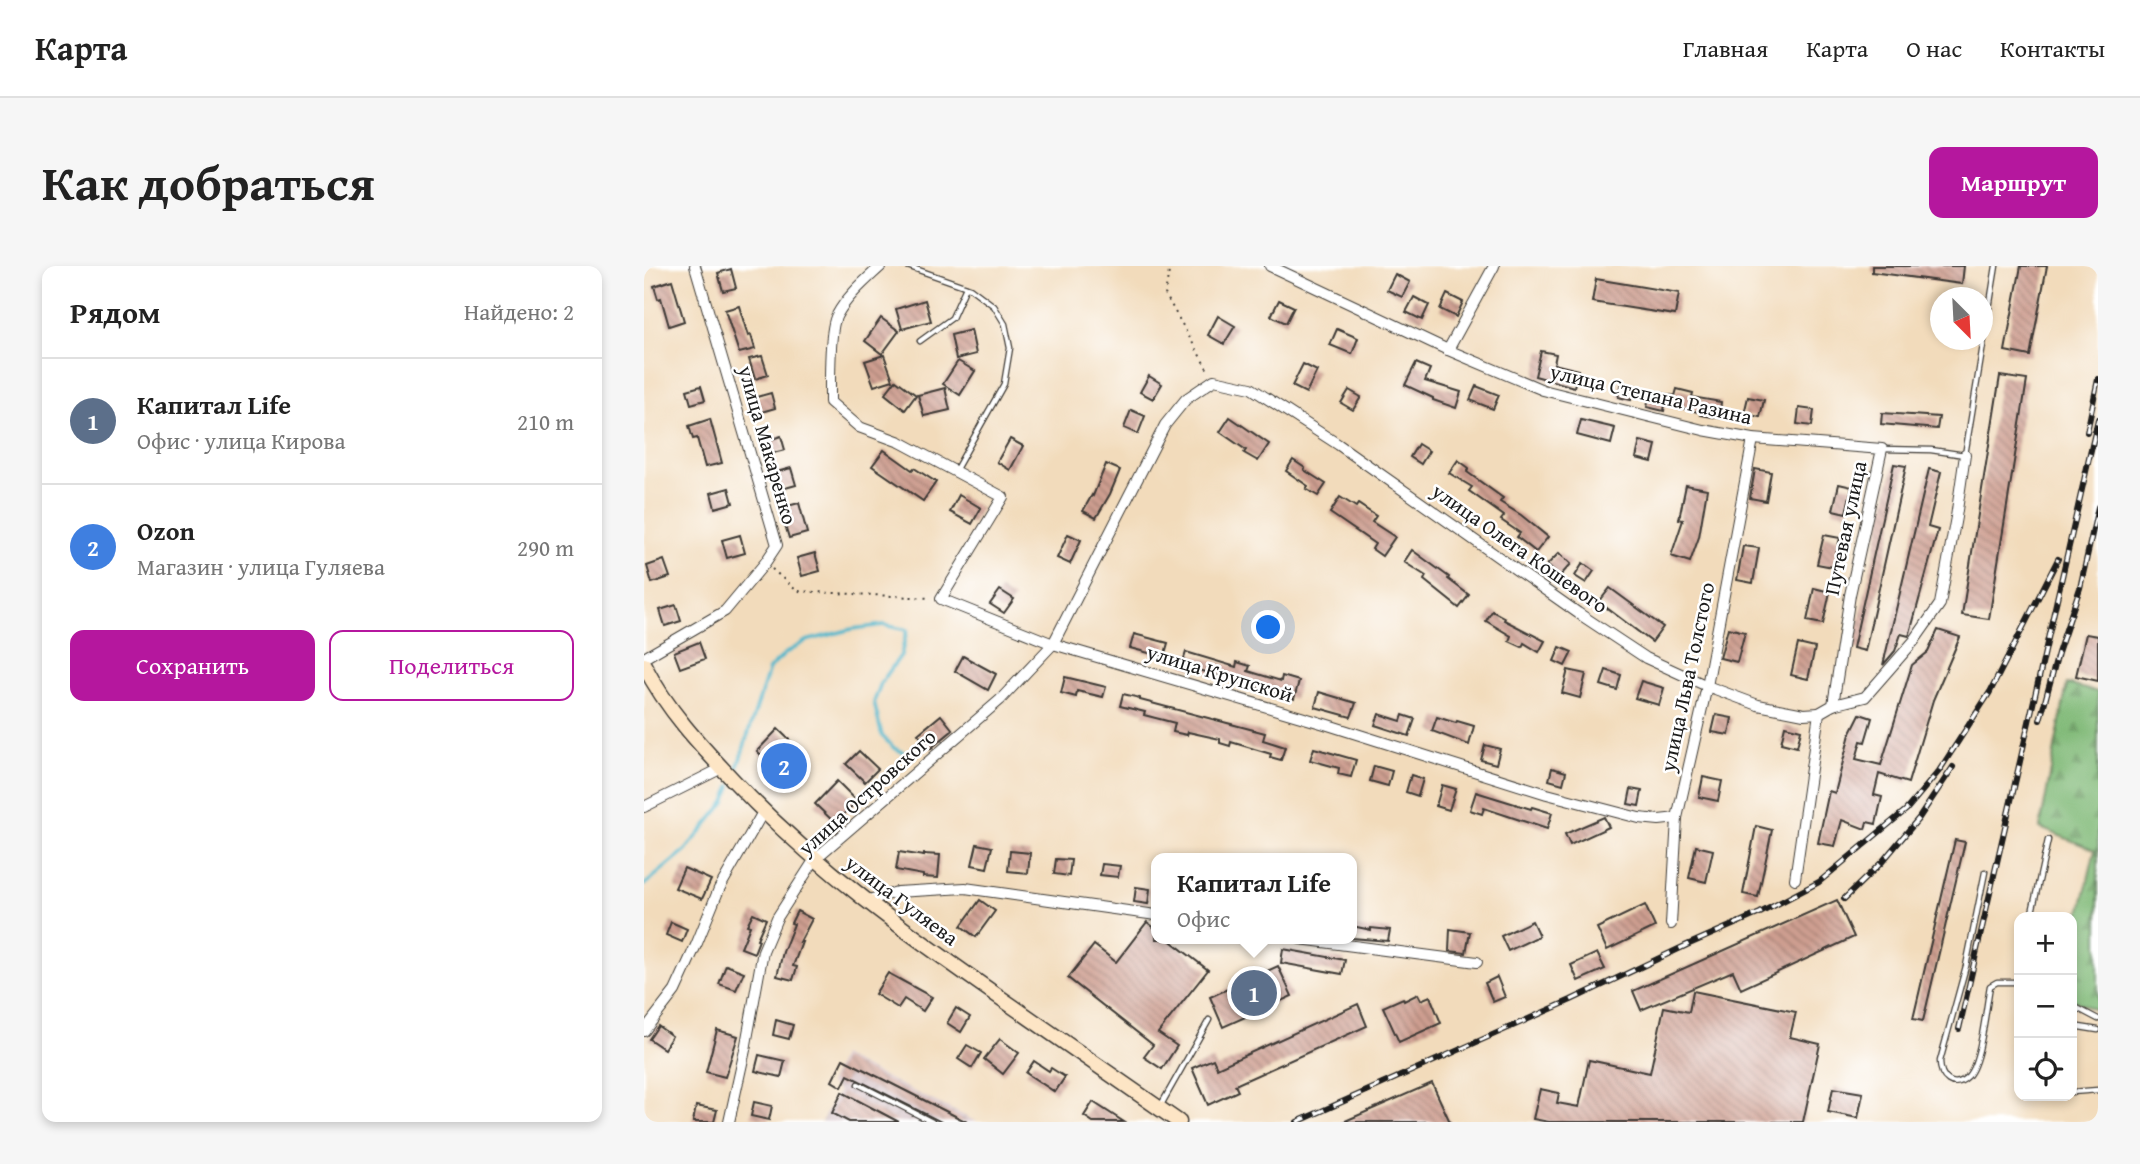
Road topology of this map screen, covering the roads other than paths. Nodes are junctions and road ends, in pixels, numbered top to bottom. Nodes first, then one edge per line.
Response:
1 (695, 266) edge
2 (881, 266) edge
3 (907, 266) edge
4 (1270, 266) edge
5 (1494, 266) edge
6 (1996, 266) edge
7 (966, 286) junction
8 (920, 341) dead end
9 (1448, 349) junction
10 (1753, 439) junction
11 (1882, 449) junction
12 (1965, 455) junction
13 (955, 471) junction
14 (1053, 643) junction
15 (644, 658) edge
16 (644, 665) edge
17 (1707, 686) junction
18 (1833, 705) junction
19 (1819, 713) junction
20 (722, 768) junction
21 (644, 807) edge
22 (763, 812) junction
23 (1677, 818) junction
24 (2048, 840) dead end
25 (815, 859) junction
26 (1985, 872) dead end
27 (1795, 879) dead end
28 (865, 901) junction
29 (2032, 912) edge
30 (1151, 914) edge
31 (1671, 924) dead end
32 (1338, 944) edge
33 (1477, 962) dead end
34 (2014, 981) edge
35 (2077, 1008) edge
36 (2098, 1019) edge
37 (1209, 1020) dead end
38 (2077, 1027) edge
39 (2098, 1030) edge
40 (644, 1031) edge
41 (858, 1084) dead end
42 (2098, 1090) edge
43 (2077, 1092) edge
44 (1159, 1108) junction
45 (729, 1122) edge
46 (932, 1122) edge
47 (1179, 1122) edge

1 - 15 street, улица Макаренко
2 - 13 street
3 - 7 lane
4 - 9 street, улица Степана Разина
5 - 9 street
6 - 12 lane
7 - 8 lane
7 - 13 lane
9 - 10 street, улица Степана Разина
10 - 11 street, улица Степана Разина
10 - 17 street, улица Льва Толстого
11 - 12 lane, Путевая улица
11 - 18 street, Путевая улица
12 - 18 street
13 - 14 street, улица Крупской
14 - 17 street, улица Олега Кошевого
14 - 23 street, улица Крупской
14 - 25 street, улица Островского
16 - 20 main road, улица Гуляева
17 - 19 street, улица Олега Кошевого
17 - 23 street, улица Льва Толстого
18 - 19 street
19 - 27 street
20 - 21 street
20 - 22 main road, улица Гуляева
22 - 25 main road, улица Гуляева
22 - 40 street
23 - 31 street, улица Льва Толстого
24 - 29 lane
25 - 28 main road, улица Гуляева
25 - 45 street, улица Островского
26 - 34 lane
28 - 30 street
28 - 44 main road, улица Гуляева
32 - 33 street
35 - 36 lane
37 - 44 lane
38 - 39 lane
41 - 46 lane
42 - 43 lane
44 - 47 main road, улица Гуляева

